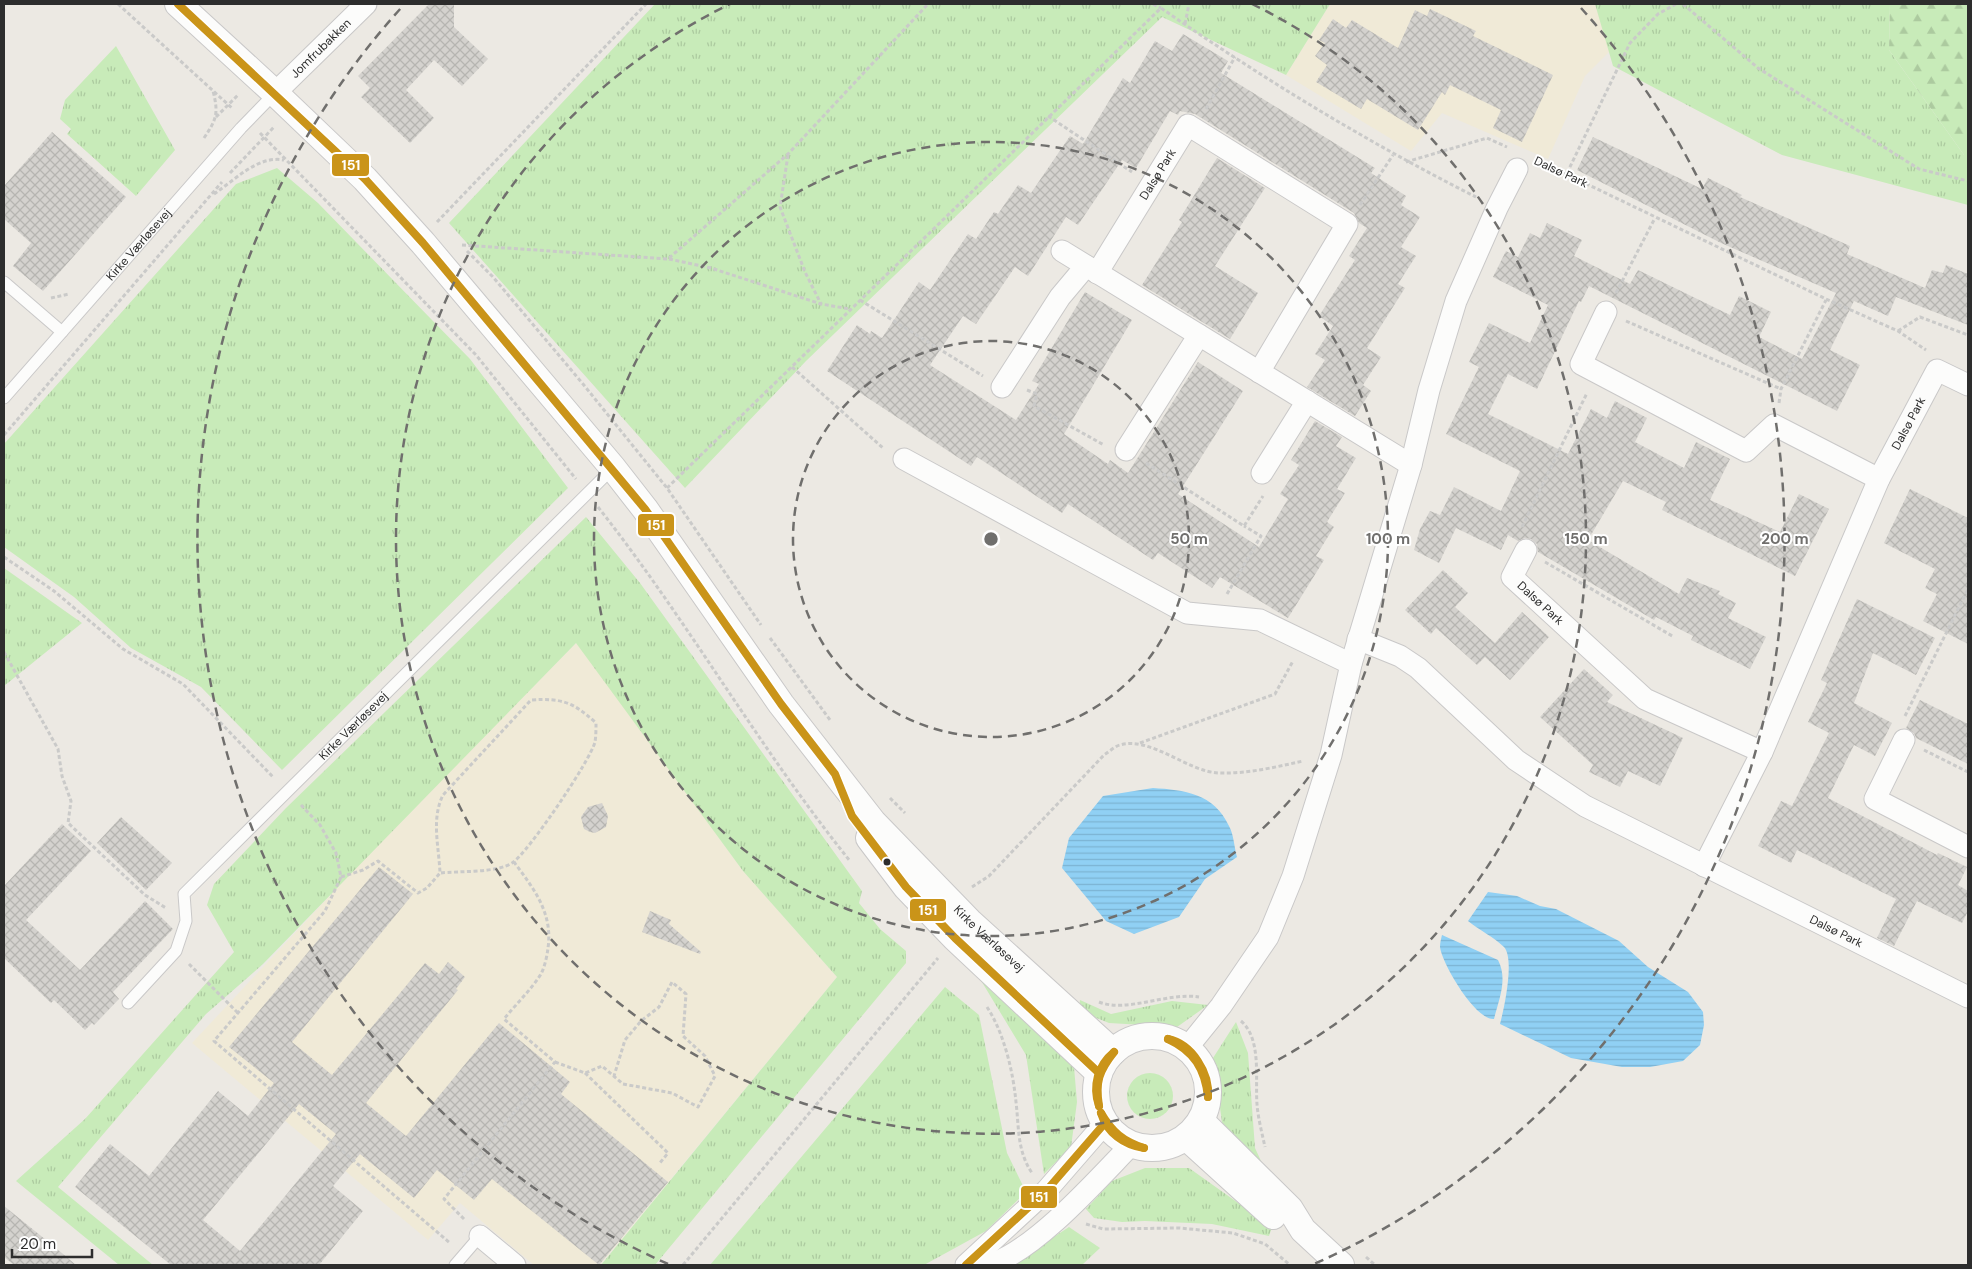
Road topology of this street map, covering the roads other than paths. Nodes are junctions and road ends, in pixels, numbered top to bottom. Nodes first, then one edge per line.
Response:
1 (178, 4) edge
2 (366, 4) edge
3 (276, 93) junction
4 (1521, 162) road end
5 (1062, 251) dead end
6 (1091, 270) junction
7 (4, 282) edge
8 (1606, 312) road end
9 (62, 332) junction
10 (1199, 335) junction
11 (1259, 372) junction
12 (1968, 385) edge
13 (1002, 387) road end
14 (4, 398) edge
15 (1307, 401) junction
16 (1126, 450) road end
17 (904, 459) road end
18 (1410, 464) junction
19 (613, 468) junction
20 (1262, 473) road end
21 (1879, 478) junction
22 (1526, 550) road end
23 (1358, 639) junction
24 (1351, 664) junction
25 (1904, 740) road end
26 (1762, 752) junction
27 (1968, 847) edge
28 (1704, 866) junction
29 (1968, 998) edge
30 (128, 1003) dead end
31 (1187, 1048) junction
32 (1106, 1062) junction
33 (1105, 1124) junction
34 (1193, 1129) junction
35 (1131, 1145) junction
36 (480, 1236) joint
37 (455, 1265) edge
38 (515, 1265) edge
39 (966, 1265) edge
40 (974, 1265) edge
41 (1341, 1265) edge

1 - 3 street, Kirke Værløsevej
2 - 3 street, Jomfrubakken
3 - 9 lane, Kirke Værløsevej
3 - 19 street, Kirke Værløsevej
4 - 18 street, Dalsø Park
5 - 6 street
6 - 10 street
6 - 11 street, Dalsø Park
6 - 13 street, Dalsø Park
7 - 9 lane
8 - 21 street
9 - 14 lane, Kirke Værløsevej
10 - 11 street
10 - 16 street
11 - 15 street
12 - 21 street, Dalsø Park
15 - 18 street
15 - 20 street
17 - 24 street
18 - 23 street, Dalsø Park
19 - 30 lane, Kirke Værløsevej
19 - 32 street, Kirke Værløsevej
21 - 26 street, Dalsø Park
22 - 26 street, Dalsø Park
23 - 24 street, Dalsø Park
23 - 28 street, Dalsø Park
24 - 31 street, Dalsø Park
25 - 27 street
26 - 28 street, Dalsø Park
28 - 29 street, Dalsø Park
31 - 32 street
31 - 34 street
32 - 33 street
33 - 35 street
33 - 39 street
34 - 35 street
34 - 41 street
35 - 40 street
36 - 37 lane
36 - 38 street

